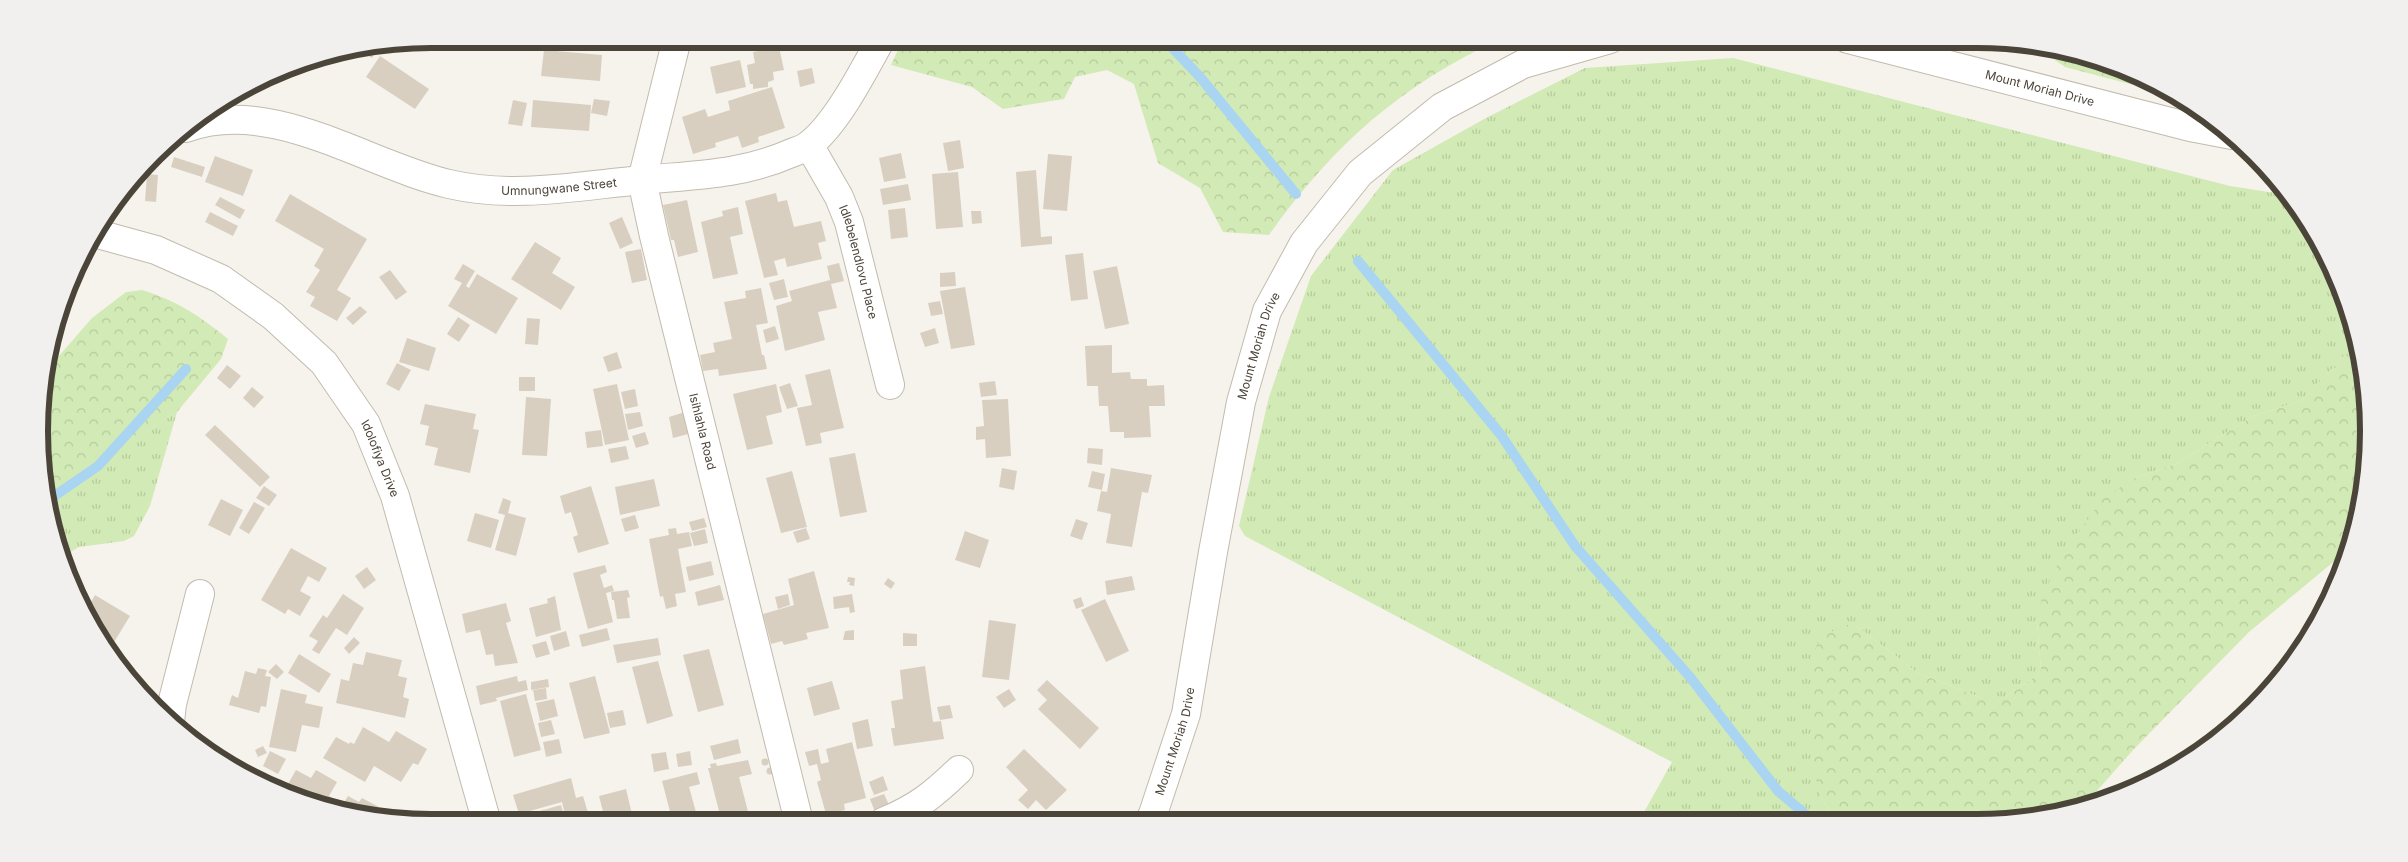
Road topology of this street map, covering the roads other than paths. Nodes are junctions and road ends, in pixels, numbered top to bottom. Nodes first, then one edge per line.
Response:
1 (675, 48) edge
2 (876, 48) edge
3 (1579, 48) edge
4 (1883, 48) edge
5 (200, 125) edge
6 (2216, 132) edge
7 (810, 146) junction
8 (642, 180) junction
9 (101, 236) edge
10 (890, 385) dead end
11 (200, 594) dead end
12 (171, 712) edge
13 (959, 770) dead end
14 (484, 814) edge
15 (797, 814) edge
16 (902, 814) edge
17 (1152, 814) edge

1 - 8 street, Isihlahla Road
2 - 7 street, Umnungwane Street
3 - 17 street, Mount Moriah Drive
4 - 6 street, Mount Moriah Drive
5 - 8 street, Umnungwane Street
7 - 8 street, Umnungwane Street
7 - 10 street, Idlebelendlovu Place
8 - 15 street, Isihlahla Road
9 - 14 street, Idolofiya Drive
11 - 12 street
13 - 16 street

